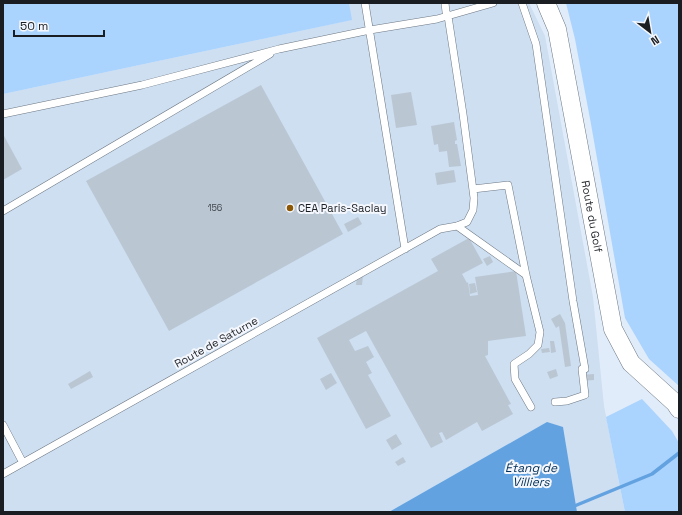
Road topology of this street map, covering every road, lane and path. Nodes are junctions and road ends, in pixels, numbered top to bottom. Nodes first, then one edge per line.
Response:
1 (365, 3) edge
2 (444, 3) edge
3 (493, 3) edge
4 (522, 3) edge
5 (546, 3) edge
6 (448, 16) junction
7 (370, 30) junction
8 (279, 49) junction
9 (3, 114) edge
10 (473, 189) junction
11 (3, 211) edge
12 (457, 226) junction
13 (405, 249) junction
14 (526, 275) junction
15 (555, 402) dead end
16 (531, 407) dead end
17 (679, 409) edge
18 (3, 425) edge
19 (23, 463) junction
20 (3, 474) edge

1 - 7 lane
2 - 6 lane
3 - 6 lane
4 - 15 lane
5 - 17 street, Route du Golf
6 - 7 lane
6 - 10 lane
7 - 8 lane
7 - 13 lane
8 - 9 lane
8 - 11 lane
10 - 12 lane
10 - 14 lane
12 - 13 lane, Route de Saturne
12 - 14 lane
13 - 19 lane, Route de Saturne
14 - 16 lane
18 - 19 lane
19 - 20 lane, Route de Saturne

